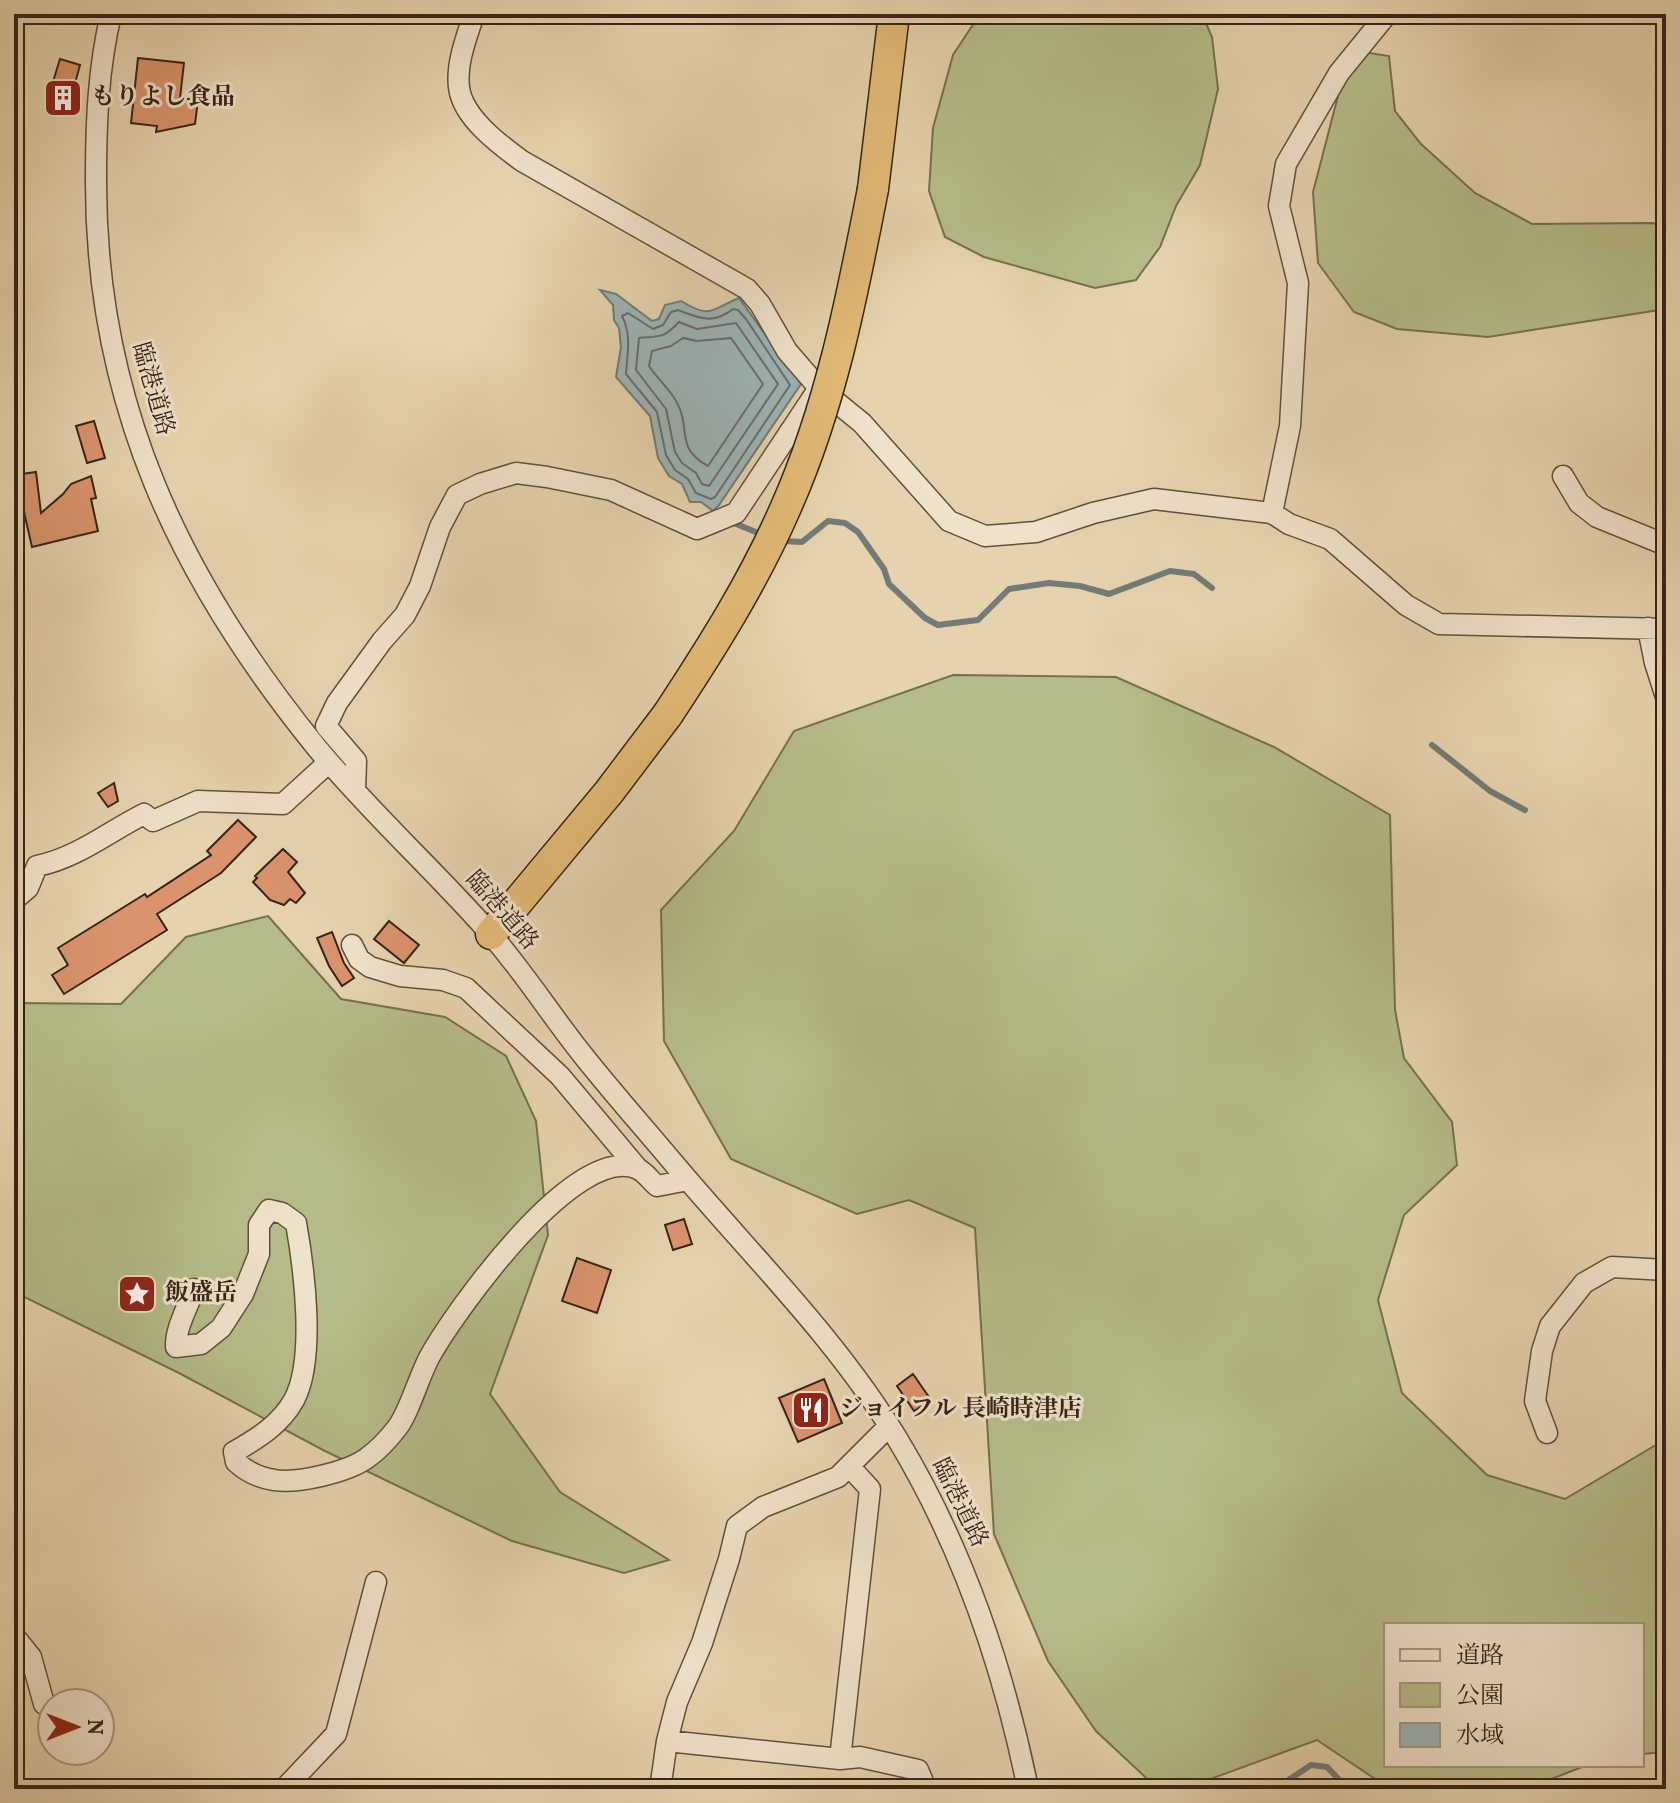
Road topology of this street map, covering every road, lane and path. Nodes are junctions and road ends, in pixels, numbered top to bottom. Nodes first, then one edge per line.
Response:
1 (111, 14) edge
2 (474, 14) edge
3 (894, 14) edge
4 (1387, 14) edge
5 (819, 388) junction
6 (1563, 476) dead end
7 (1272, 513) junction
8 (1666, 545) edge
9 (1657, 628) edge
10 (1666, 697) edge
11 (329, 762) junction
12 (355, 791) junction
13 (14, 900) edge
14 (491, 934) junction
15 (352, 945) dead end
16 (638, 1169) junction
17 (688, 1180) junction
18 (1666, 1270) edge
19 (194, 1289) dead end
20 (889, 1426) junction
21 (1547, 1433) dead end
22 (849, 1466) junction
23 (376, 1582) dead end
24 (14, 1636) edge
25 (39, 1687) edge
26 (667, 1741) junction
27 (840, 1759) junction
28 (284, 1789) edge
29 (660, 1789) edge
30 (926, 1789) edge
31 (1028, 1789) edge

1 - 11 street, 臨港道路
2 - 5 street
3 - 14 highway, bridge
4 - 7 street
5 - 7 street
5 - 12 street
6 - 8 street
7 - 9 street
9 - 10 street
11 - 12 street, 臨港道路
11 - 13 street
12 - 14 street, 臨港道路
14 - 17 street, 臨港道路
15 - 16 street
16 - 17 street
16 - 19 street
17 - 20 street, 臨港道路
18 - 21 street
20 - 22 street
20 - 31 street, 臨港道路
22 - 26 street
22 - 27 street
23 - 28 street
24 - 25 street
26 - 27 street
26 - 29 street
27 - 30 street

